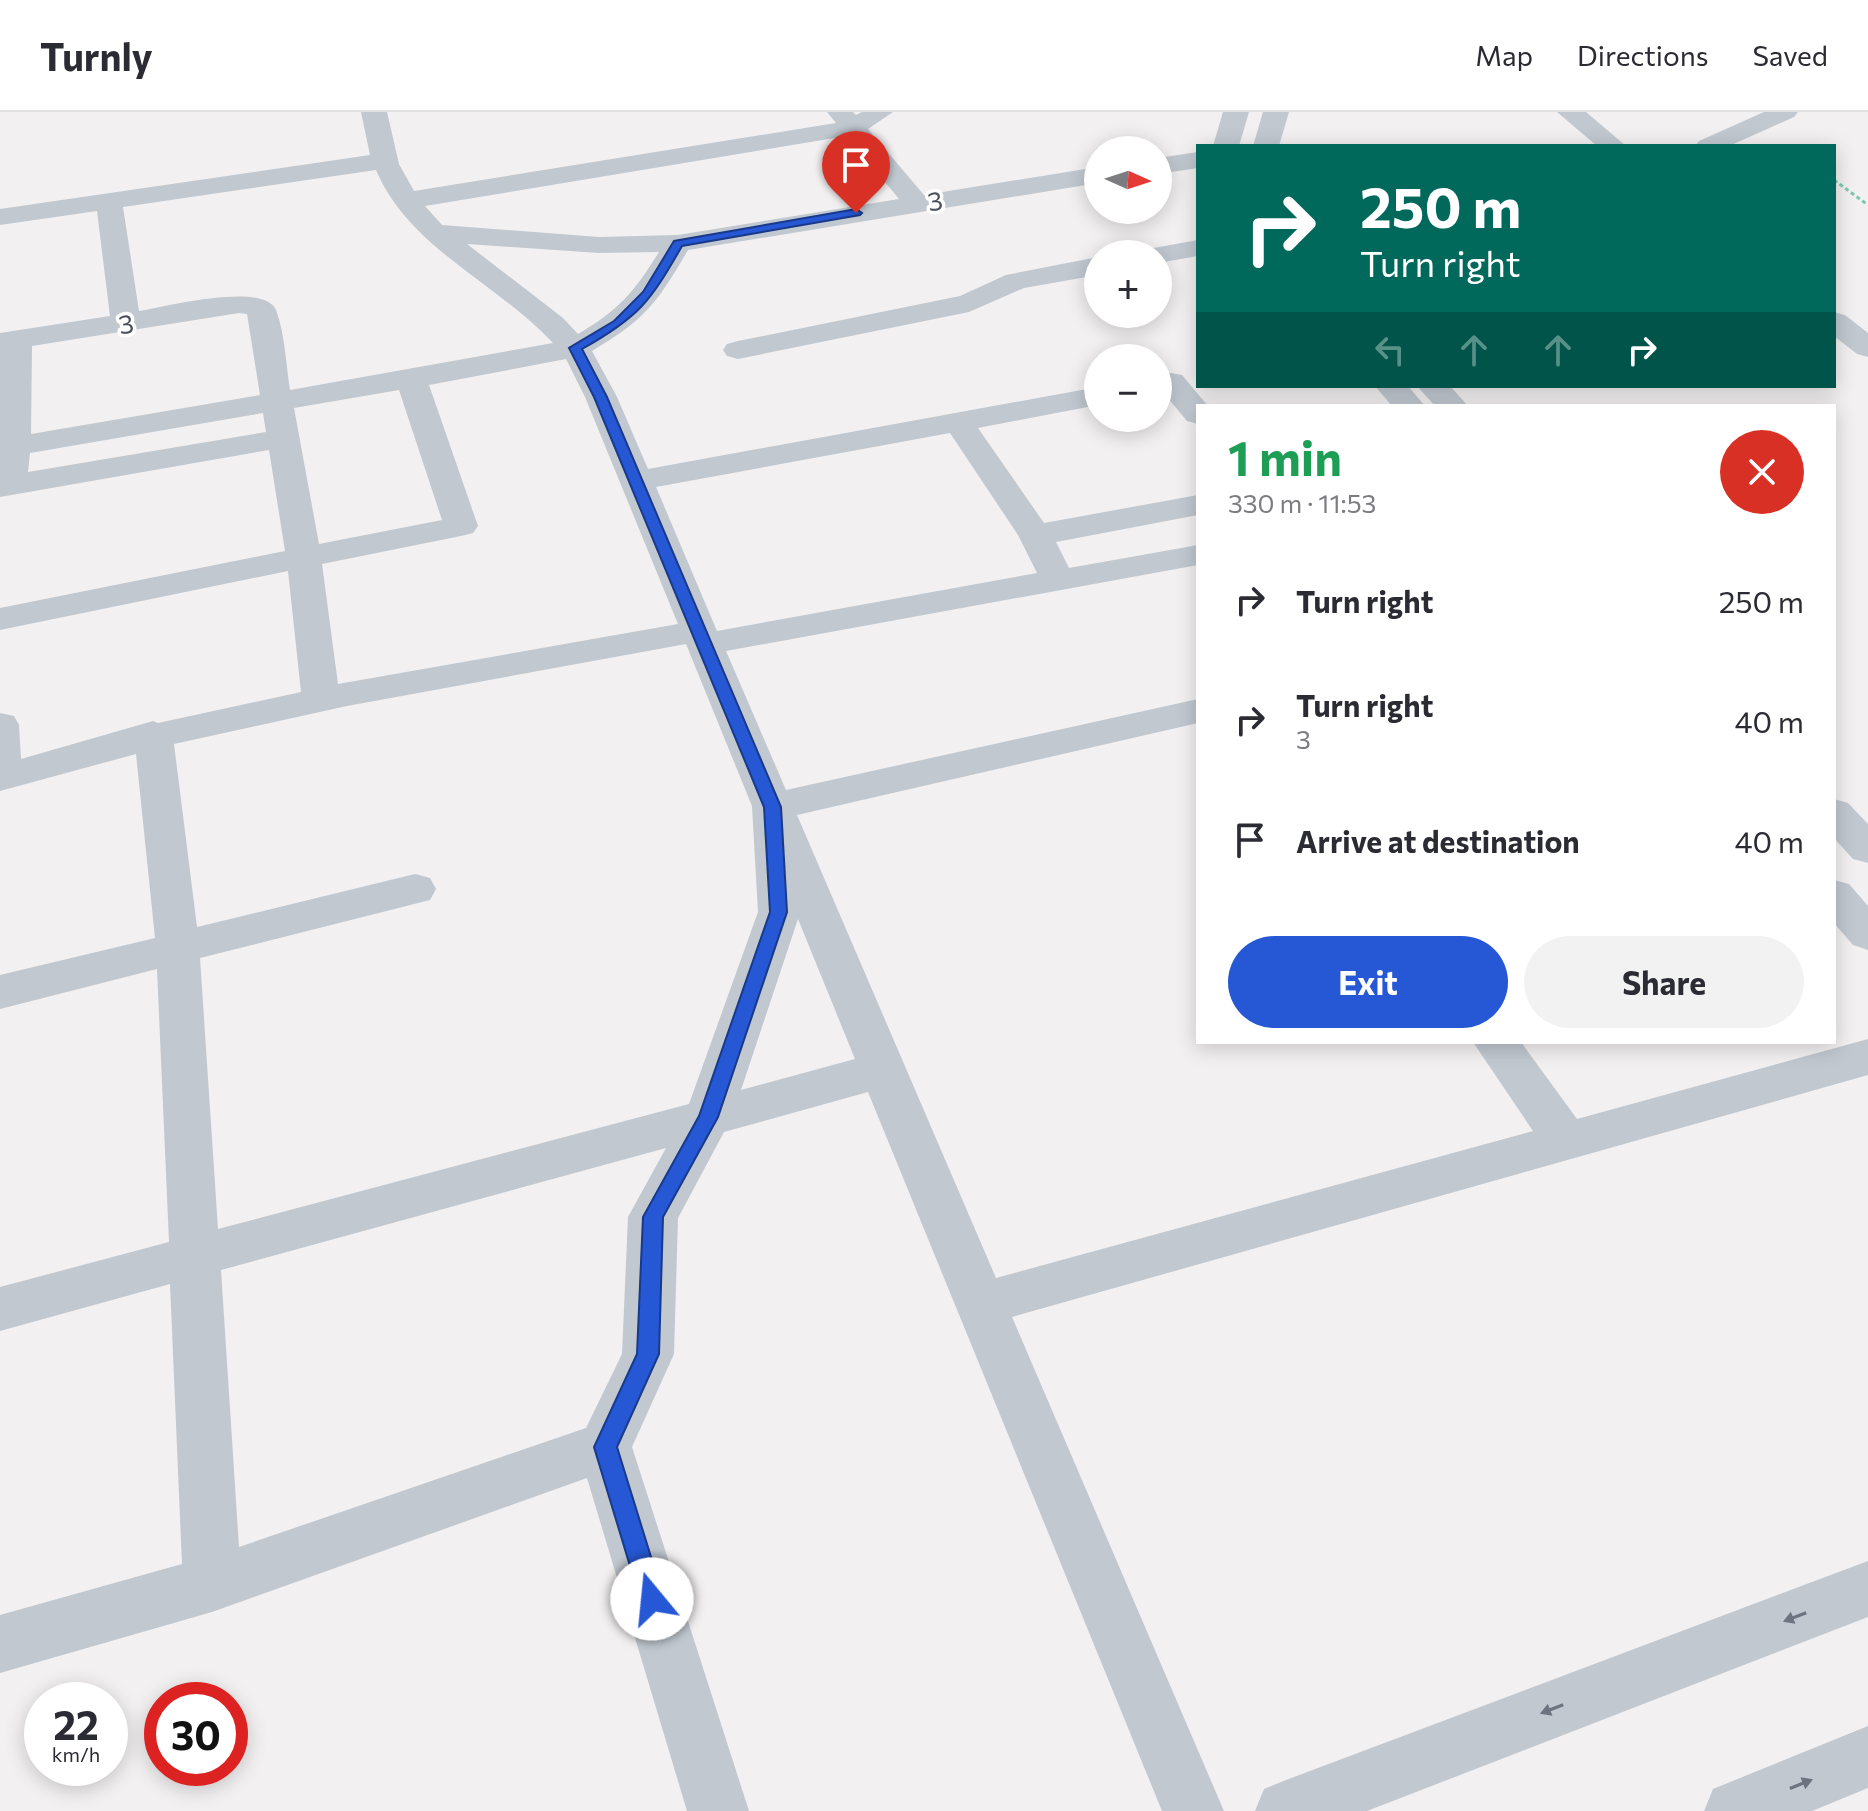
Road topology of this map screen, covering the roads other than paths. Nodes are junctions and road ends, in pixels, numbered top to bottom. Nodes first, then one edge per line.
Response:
1 (374, 112) edge
2 (880, 112) edge
3 (1236, 112) edge
4 (1276, 112) edge
5 (1570, 112) edge
6 (1785, 112) edge
7 (846, 120) edge
8 (1227, 144) edge
9 (1267, 144) edge
10 (1610, 144) edge
11 (1713, 144) edge
12 (1196, 160) edge
13 (382, 161) junction
14 (1172, 164) edge
15 (1084, 177) edge
16 (109, 201) junction
17 (916, 203) junction
18 (419, 216) junction
19 (0, 217) edge
20 (678, 243) junction
21 (1196, 248) edge
22 (1172, 253) edge
23 (1084, 269) edge
24 (1836, 323) edge
25 (126, 324) junction
26 (8, 341) edge
27 (575, 348) junction
28 (1868, 348) edge
29 (738, 350) dead end
30 (411, 379) junction
31 (1176, 382) edge
32 (1393, 388) edge
33 (1435, 388) edge
34 (1084, 398) edge
35 (280, 402) junction
36 (1407, 404) edge
37 (1450, 404) edge
38 (1196, 411) edge
39 (958, 421) junction
40 (285, 438) junction
41 (15, 446) junction
42 (636, 481) junction
43 (3, 490) edge
44 (1196, 505) edge
45 (1035, 535) junction
46 (1196, 555) edge
47 (304, 558) junction
48 (1058, 581) junction
49 (0, 619) edge
50 (702, 637) junction
51 (321, 698) junction
52 (1196, 711) edge
53 (0, 725) edge
54 (153, 734) junction
55 (1, 777) edge
56 (772, 807) junction
57 (1836, 815) edge
58 (1868, 849) edge
59 (415, 889) dead end
60 (1836, 897) edge
61 (1868, 934) edge
62 (178, 949) junction
63 (0, 992) edge
64 (1497, 1044) edge
65 (1868, 1057) edge
66 (883, 1070) junction
67 (708, 1117) junction
68 (1566, 1140) junction
69 (194, 1255) junction
70 (981, 1304) junction
71 (0, 1309) edge
72 (605, 1447) junction
73 (212, 1584) junction
74 (1868, 1589) edge
75 (0, 1644) edge
76 (1868, 1757) edge
77 (718, 1811) edge
78 (1193, 1811) edge
79 (1286, 1811) edge
80 (1736, 1811) edge

1 - 13 street
2 - 7 street
3 - 8 street
4 - 9 street
5 - 10 street
6 - 11 street
7 - 17 street
7 - 18 street
12 - 14 street
13 - 16 street
13 - 18 street
15 - 17 street, 3
16 - 19 street
16 - 25 street
17 - 20 street, 3
18 - 20 street, 3
18 - 27 street
20 - 27 street
21 - 22 street
23 - 29 street
24 - 28 street
25 - 26 street, 3
25 - 35 street, 3
26 - 41 street
27 - 30 street
27 - 42 street
30 - 35 street
30 - 47 street
31 - 38 street
32 - 36 street
33 - 37 street
34 - 39 street
35 - 40 street
35 - 41 street
39 - 42 street
39 - 45 street
40 - 43 street
40 - 47 street
41 - 43 street
42 - 50 street
44 - 45 street
45 - 48 street
46 - 48 street
47 - 49 street
47 - 51 street
48 - 50 street
50 - 51 street
50 - 56 street
51 - 54 street
52 - 56 street
53 - 55 street
54 - 55 street
54 - 62 street
56 - 66 street
56 - 67 street
57 - 58 street
59 - 62 street
60 - 61 street
62 - 63 street
62 - 69 street
64 - 68 street
65 - 68 street
66 - 67 street
66 - 70 street
67 - 69 street
67 - 72 street
68 - 70 street
69 - 71 street
69 - 73 street
70 - 78 street
72 - 73 street
72 - 77 street
73 - 75 street
74 -> 79 street
80 -> 76 street

